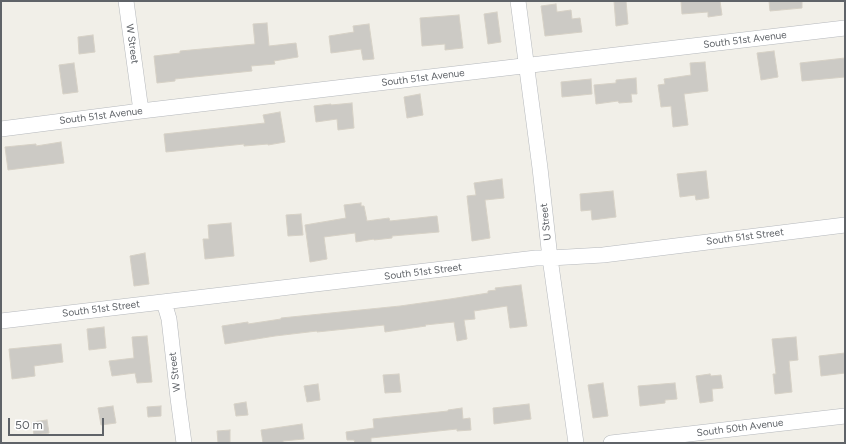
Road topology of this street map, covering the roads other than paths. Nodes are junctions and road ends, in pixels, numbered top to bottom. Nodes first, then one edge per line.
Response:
1 (126, 1) edge
2 (518, 1) edge
3 (845, 28) edge
4 (526, 66) junction
5 (141, 111) junction
6 (1, 129) edge
7 (845, 224) edge
8 (550, 258) junction
9 (164, 302) junction
10 (1, 321) edge
11 (845, 416) edge
12 (184, 443) edge
13 (576, 443) edge
14 (611, 443) edge

1 - 5 street, W Street
2 - 4 street, U Street
3 - 4 street, South 51st Avenue
4 - 5 street, South 51st Avenue
4 - 8 street, U Street
5 - 6 street, South 51st Avenue
7 - 8 street, South 51st Street
8 - 9 street, South 51st Street
8 - 13 street, U Street
9 - 10 street, South 51st Street
9 - 12 street, W Street
11 - 14 street, South 50th Avenue

